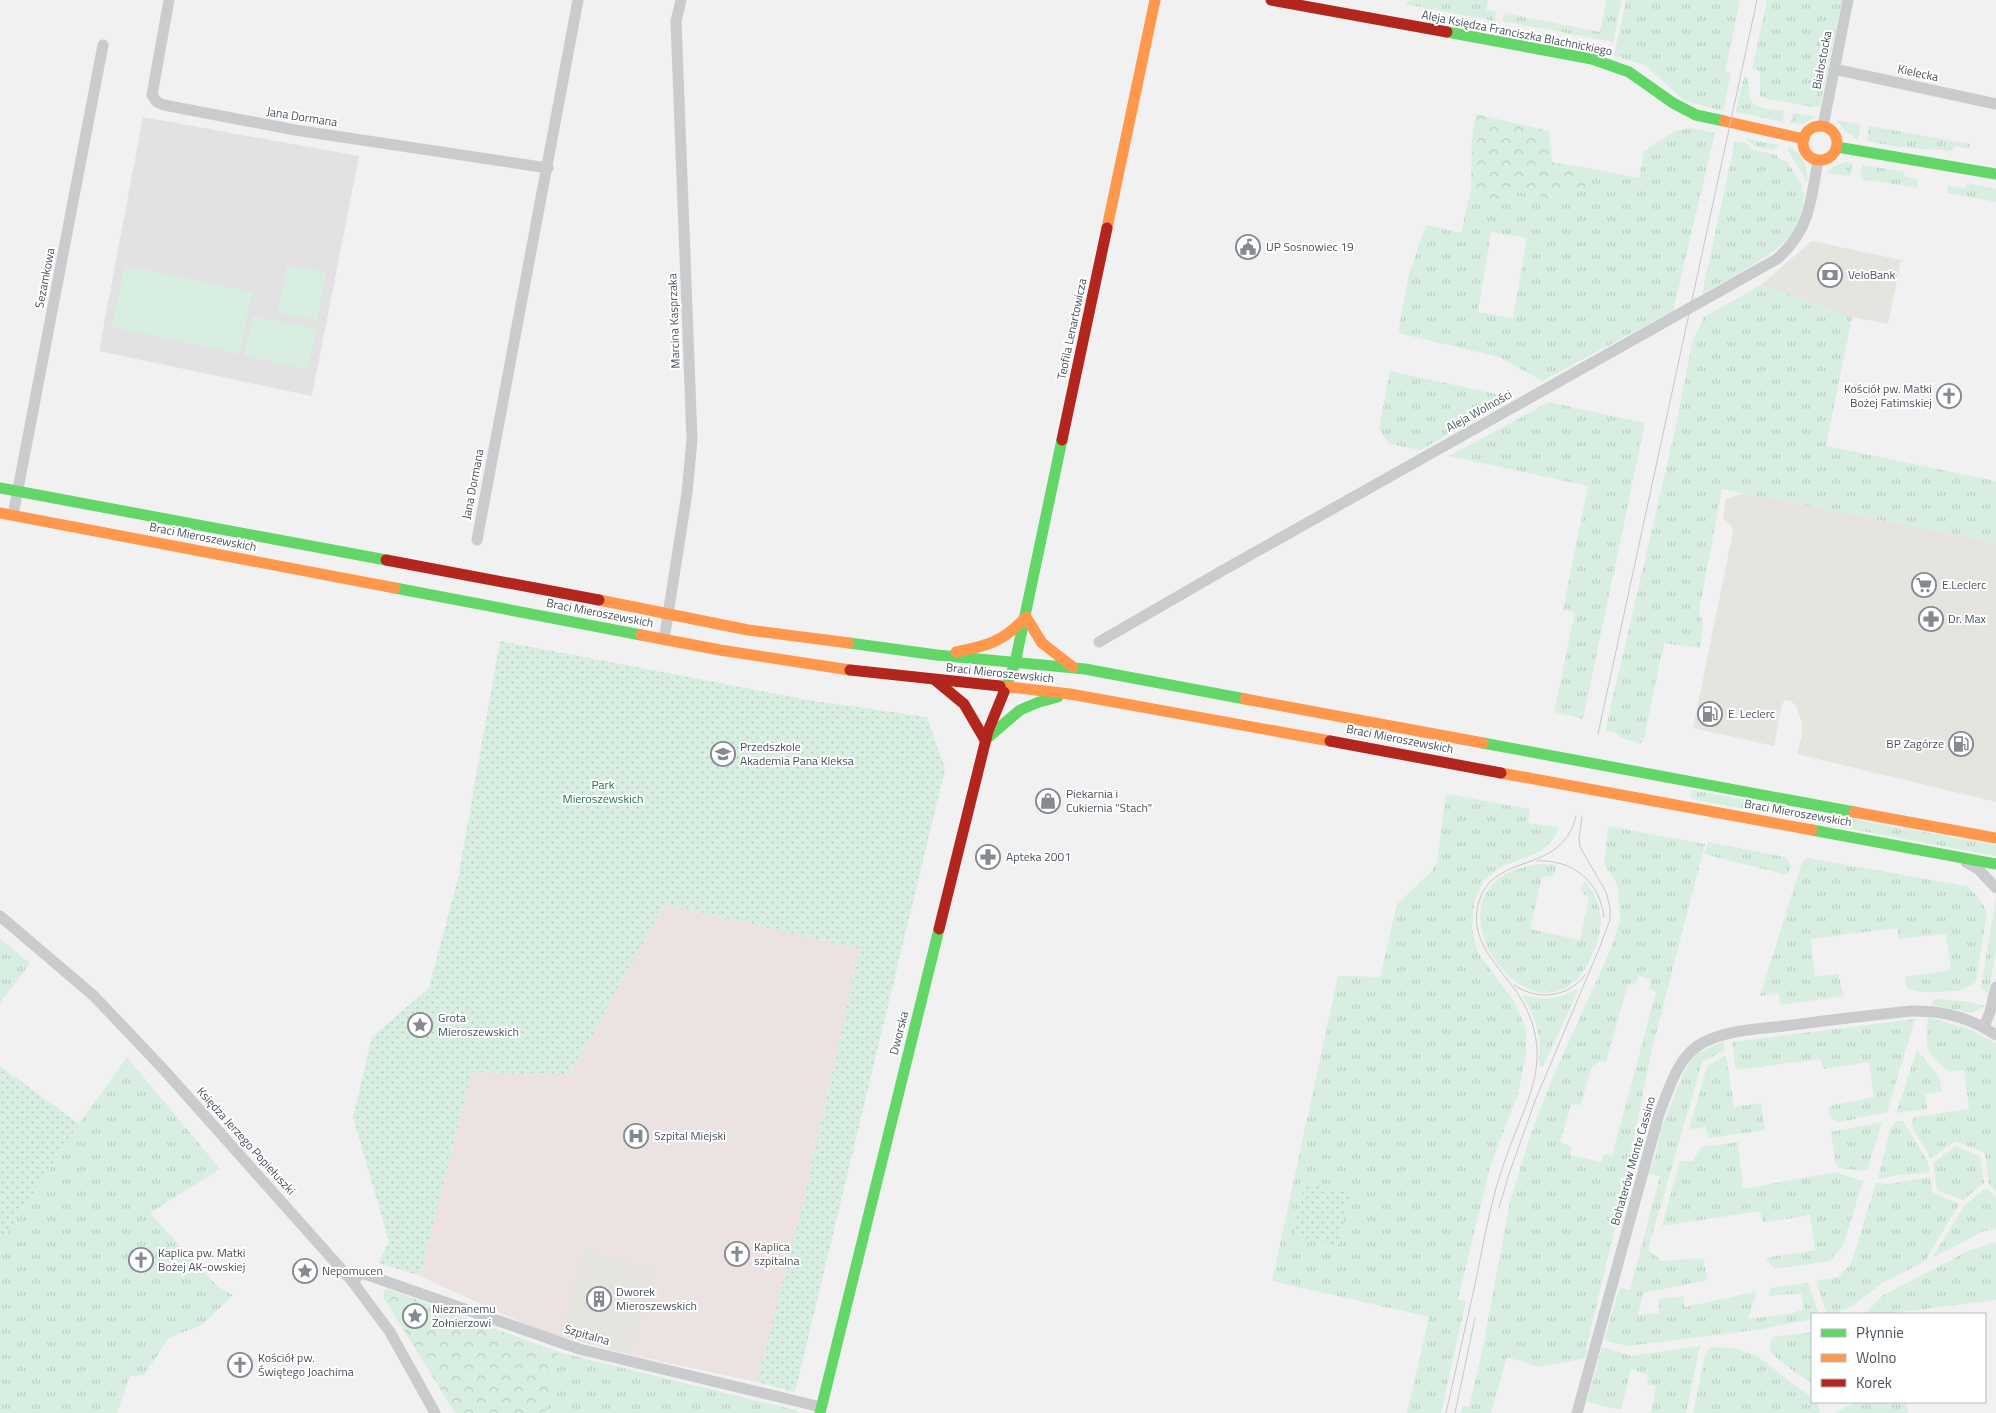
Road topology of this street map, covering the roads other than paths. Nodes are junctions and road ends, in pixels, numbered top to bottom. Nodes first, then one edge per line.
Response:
1 (169, 0) edge
2 (578, 0) edge
3 (681, 0) edge
4 (1155, 0) edge
5 (1271, 0) edge
6 (1848, 0) edge
7 (103, 45) dead end
8 (1834, 69) junction
9 (1996, 104) edge
10 (1824, 126) junction
11 (1804, 139) junction
12 (1837, 147) junction
13 (1818, 160) junction
14 (548, 168) junction
15 (1996, 174) edge
16 (0, 488) edge
17 (19, 492) junction
18 (0, 513) edge
19 (13, 516) junction
20 (477, 540) dead end
21 (669, 614) junction
22 (1026, 617) junction
23 (664, 640) junction
24 (1099, 642) dead end
25 (937, 655) junction
26 (1015, 663) junction
27 (1073, 667) junction
28 (935, 680) junction
29 (1005, 688) junction
30 (1070, 694) junction
31 (985, 740) junction
32 (1653, 788) junction
33 (1996, 838) edge
34 (1958, 857) junction
35 (1996, 864) edge
36 (1996, 888) edge
37 (0, 916) edge
38 (1996, 987) edge
39 (1984, 1027) junction
40 (1996, 1035) edge
41 (352, 1281) junction
42 (821, 1410) edge
43 (436, 1413) edge
44 (1577, 1413) edge

1 - 14 street, Jana Dormana
2 - 14 street, Jana Dormana
3 - 21 street, Marcina Kasprzaka
4 - 22 main road, Teofila Lenartowicza
5 - 11 main road, Aleja Księdza Franciszka Blachnickiego
6 - 8 street, Białostocka
7 - 17 street, Sezamkowa
8 - 9 street, Kielecka
8 - 10 street, Białostocka
10 - 11 main road
10 - 12 main road
11 - 13 main road
12 - 13 main road
12 - 15 main road
13 - 24 street, Aleja Wolności
14 - 20 street, Jana Dormana
16 - 17 main road, Braci Mieroszewskich
17 - 19 street, Sezamkowa
17 - 21 main road, Braci Mieroszewskich
18 - 19 main road, Braci Mieroszewskich
19 - 23 main road, Braci Mieroszewskich
21 - 23 street, Marcina Kasprzaka
21 - 25 main road, Braci Mieroszewskich
22 - 25 main road
22 - 26 main road, Teofila Lenartowicza
22 - 27 main road
23 - 28 main road, Braci Mieroszewskich
25 - 26 main road, Braci Mieroszewskich
26 - 27 main road, Braci Mieroszewskich
26 - 29 main road, Dworska
27 - 32 main road, Braci Mieroszewskich
28 - 29 main road, Braci Mieroszewskich
28 - 31 main road
29 - 30 main road, Braci Mieroszewskich
29 - 31 main road, Dworska
30 - 31 main road
30 - 32 main road, Braci Mieroszewskich
31 - 42 main road, Dworska
32 - 33 main road, Braci Mieroszewskich
32 - 34 main road, Braci Mieroszewskich
34 - 35 main road, Braci Mieroszewskich
34 - 36 street
37 - 41 street, Księdza Jerzego Popiełuszki
38 - 39 street
39 - 40 street, Bohaterów Monte Cassino
39 - 44 street, Bohaterów Monte Cassino
41 - 42 street, Szpitalna
41 - 43 street, Księdza Jerzego Popiełuszki

